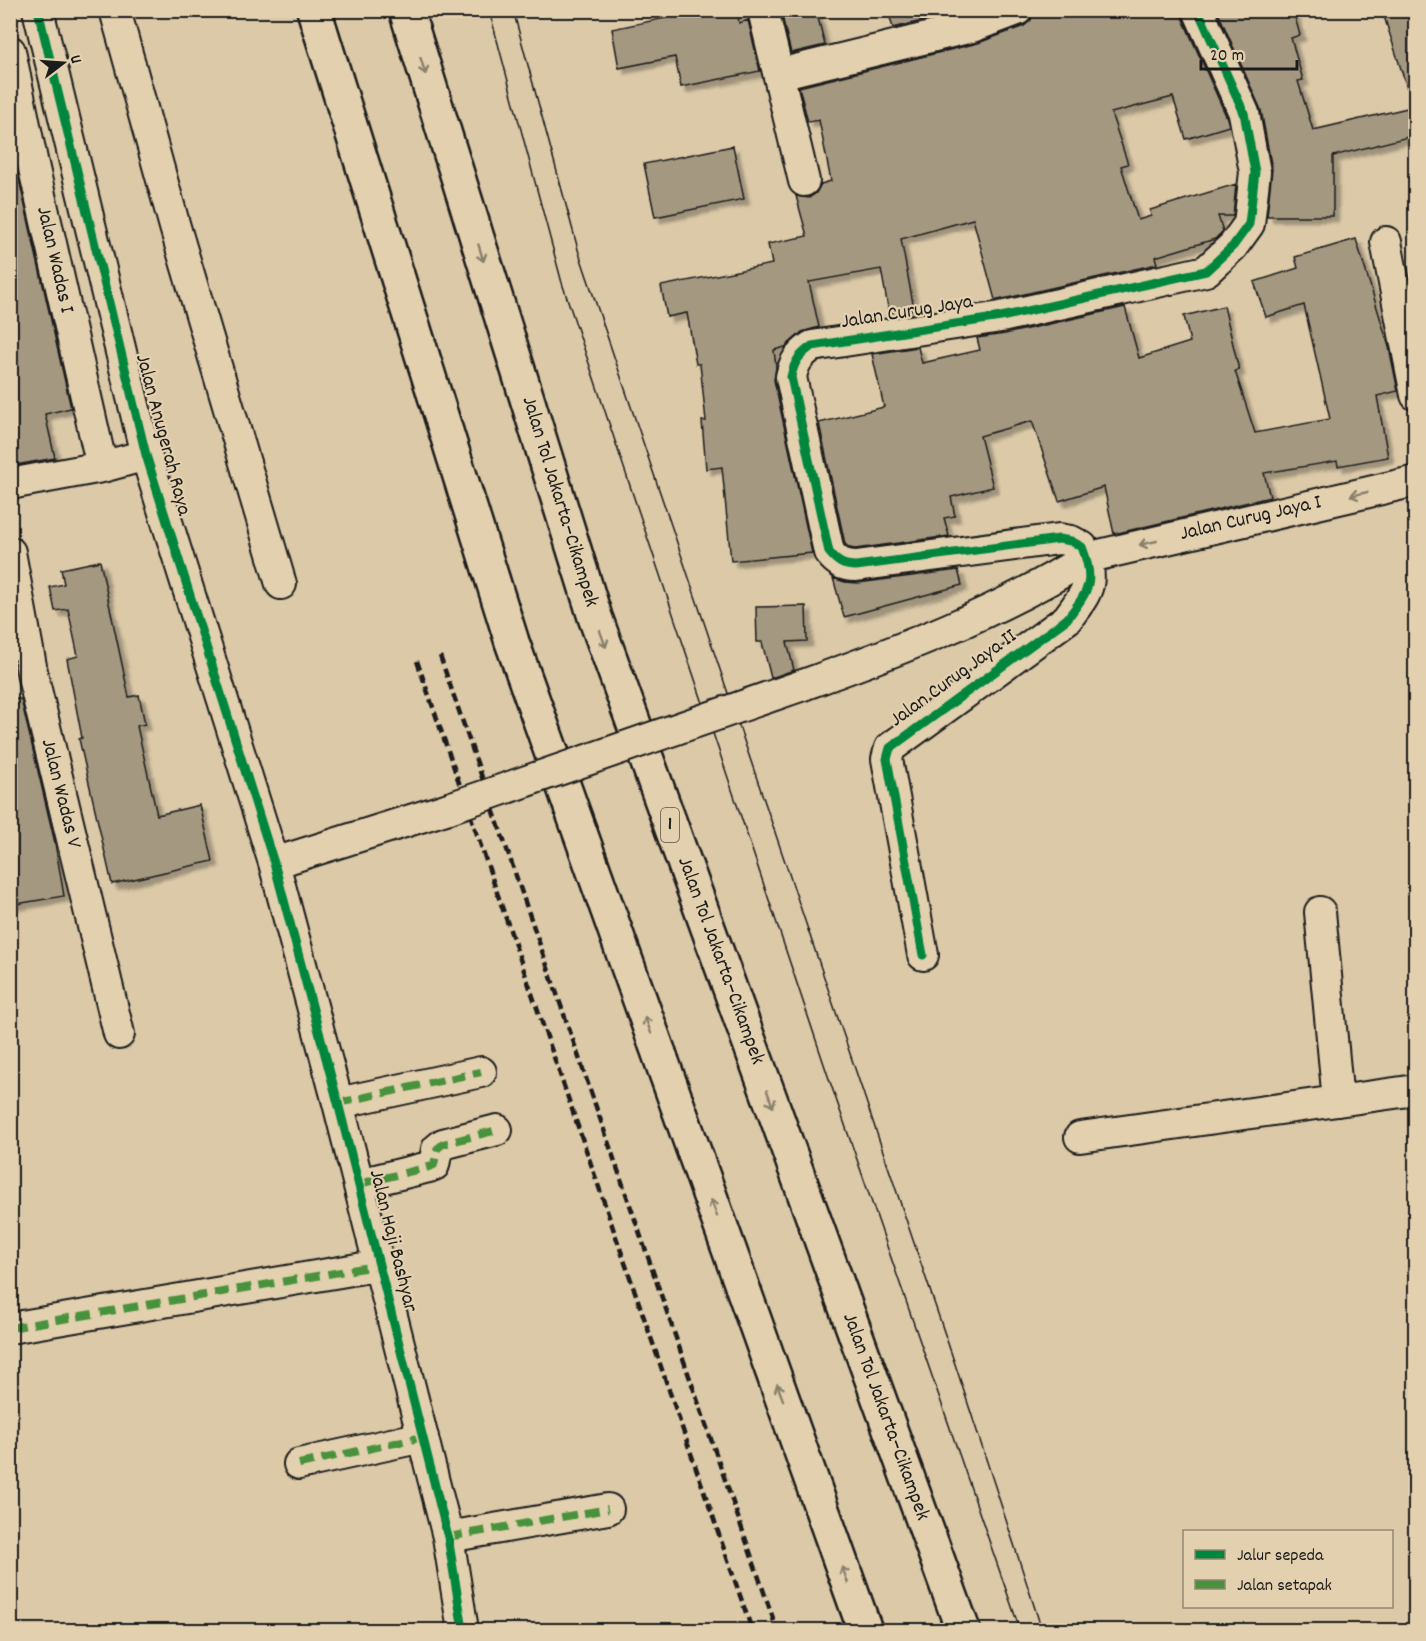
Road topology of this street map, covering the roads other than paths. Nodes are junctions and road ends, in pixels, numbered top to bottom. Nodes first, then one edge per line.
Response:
1 (38, 10) edge
2 (115, 10) edge
3 (314, 10) edge
4 (406, 10) edge
5 (763, 10) edge
6 (1017, 10) edge
7 (1198, 10) edge
8 (10, 51) edge
9 (780, 74) junction
10 (804, 181) dead end
11 (1386, 242) dead end
12 (1416, 395) edge
13 (146, 455) junction
14 (102, 467) junction
15 (1416, 481) edge
16 (10, 484) edge
17 (10, 552) edge
18 (1086, 558) junction
19 (281, 584) dead end
20 (22, 678) edge
21 (274, 863) junction
22 (1320, 912) dead end
23 (923, 955) dead end
24 (119, 1034) dead end
25 (481, 1072) dead end
26 (1416, 1090) edge
27 (1338, 1101) junction
28 (338, 1103) junction
29 (497, 1130) dead end
30 (1080, 1137) dead end
31 (359, 1184) junction
32 (381, 1265) junction
33 (10, 1328) edge
34 (423, 1437) junction
35 (300, 1464) dead end
36 (608, 1509) dead end
37 (448, 1537) junction
38 (463, 1630) edge
39 (865, 1630) edge
40 (963, 1630) edge

1 - 13 street, Jalan Anugerah Raya
2 - 19 street
39 -> 3 highway
4 -> 40 highway, Jalan Tol Jakarta–Cikampek / 1
5 - 9 street
6 - 9 street
7 - 18 street, Jalan Curug Jaya
8 - 14 street, Jalan Wadas I
9 - 10 street
11 - 12 street
13 - 14 street
13 - 21 street, Jalan Anugerah Raya
14 - 16 street
15 -> 18 street, Jalan Curug Jaya I
17 - 20 street, Jalan Wadas V
18 - 21 street, Jalan Curug Jaya I, bridge
18 - 23 street, Jalan Curug Jaya II
20 - 24 street, Jalan Wadas V
21 - 28 street, Jalan Haji Bashyar
22 - 27 street
25 - 28 street
26 - 27 street
27 - 30 street
28 - 31 street, Jalan Haji Bashyar
29 - 31 street
31 - 32 street, Jalan Haji Bashyar
32 - 33 street
32 - 34 street, Jalan Haji Bashyar
34 - 35 street
34 - 37 street, Jalan Haji Bashyar
36 - 37 street
37 - 38 street, Jalan Haji Bashyar

